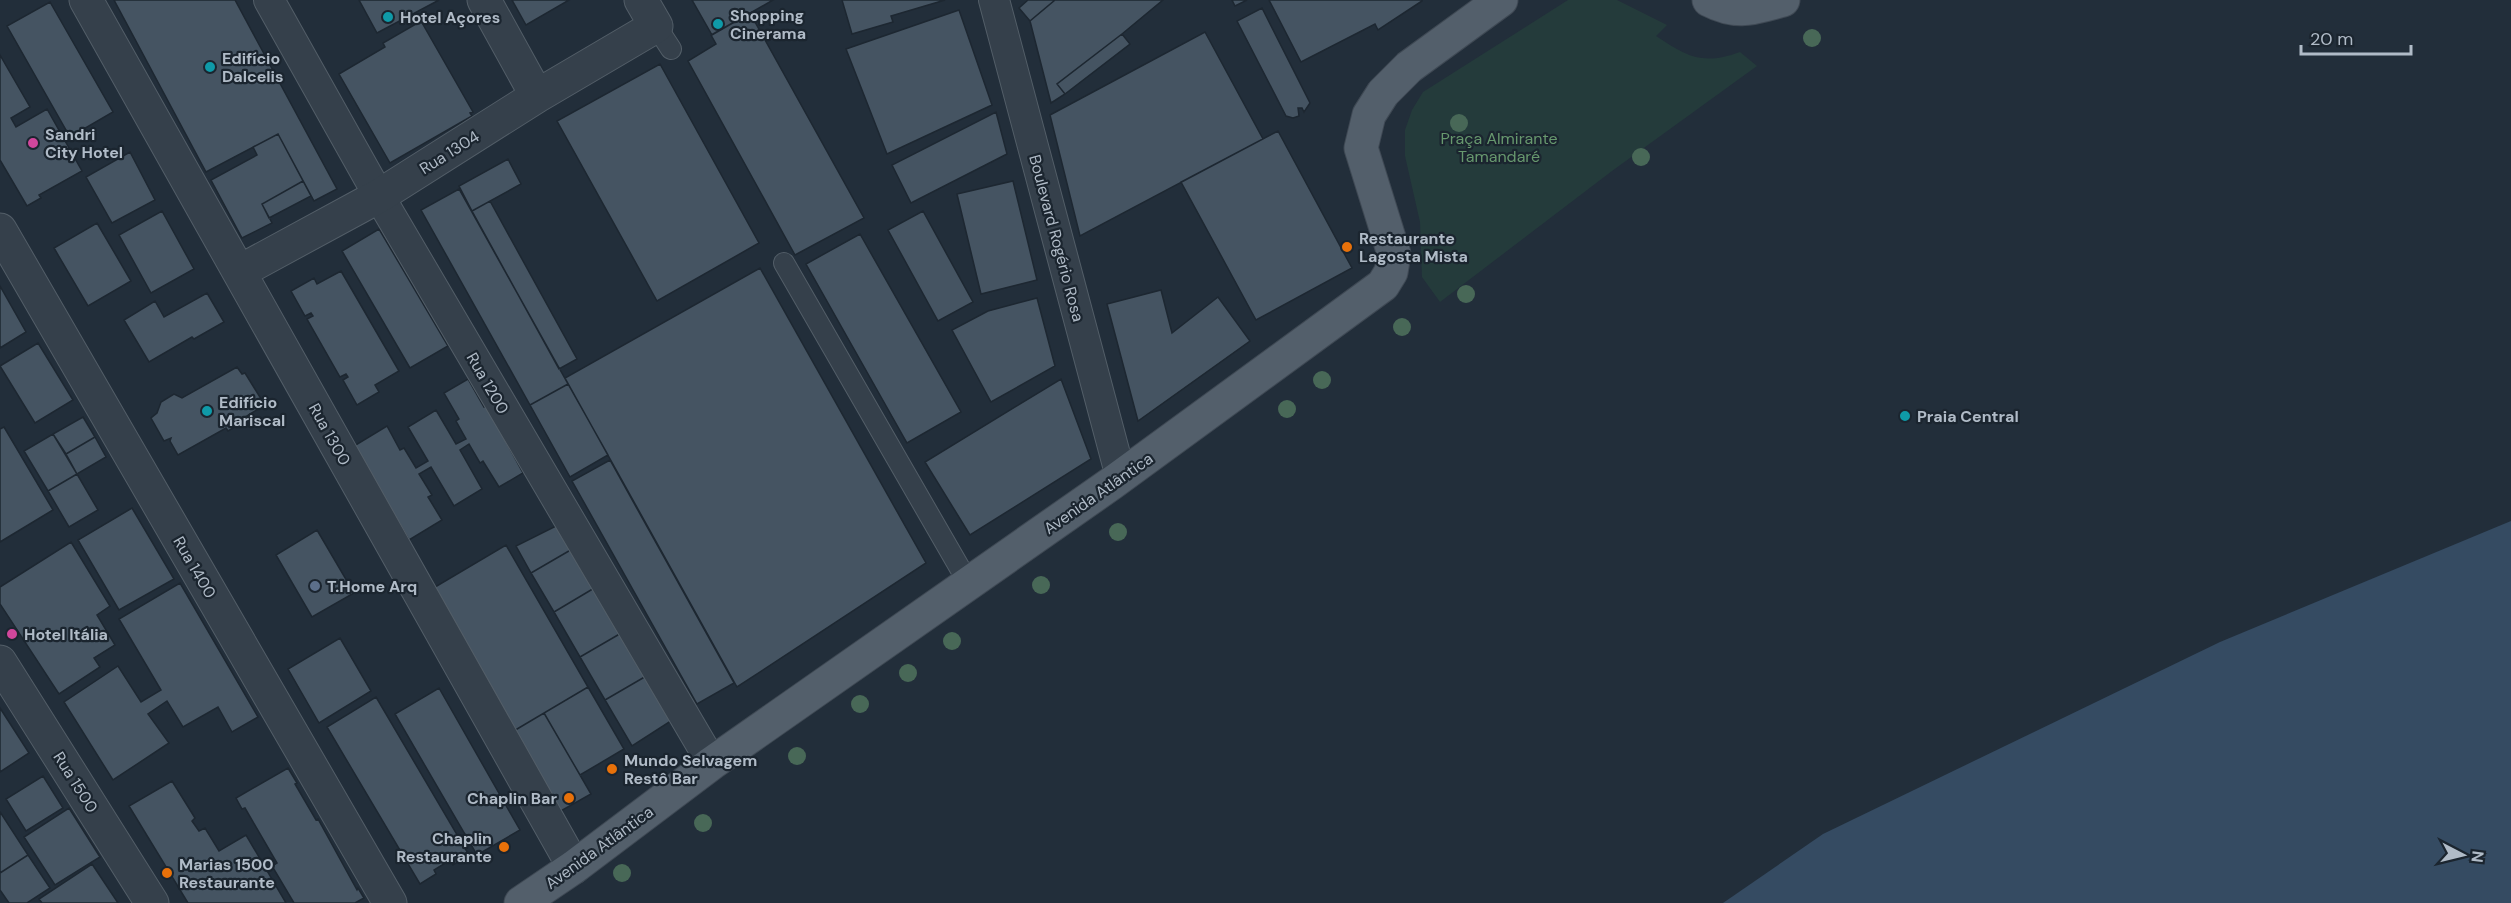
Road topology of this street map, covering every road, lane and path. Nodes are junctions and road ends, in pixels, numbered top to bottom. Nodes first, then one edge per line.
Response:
1 (86, 0) edge
2 (269, 0) edge
3 (484, 0) edge
4 (994, 0) edge
5 (1501, 0) edge
6 (1783, 0) edge
7 (1717, 2) edge
8 (656, 25) edge
9 (537, 96) junction
10 (379, 196) junction
11 (0, 230) edge
12 (784, 263) dead end
13 (239, 272) junction
14 (1121, 477) junction
15 (969, 584) junction
16 (0, 662) edge
17 (711, 763) junction
18 (574, 867) junction
19 (152, 903) edge
20 (390, 903) edge
21 (521, 903) edge

1 - 13 street, Rua 1300
2 - 10 street, Rua 1200
3 - 9 street
4 - 14 street, Boulevard Rogério Rosa
5 - 14 main road, Avenida Atlântica
6 - 7 main road
8 - 9 street, Rua 1304
9 - 10 street, Rua 1304
10 - 13 street, Rua 1304
10 - 17 street, Rua 1200
11 - 20 street, Rua 1400
12 - 15 lane
13 - 18 street, Rua 1300
14 - 15 main road, Avenida Atlântica
15 - 17 main road, Avenida Atlântica
16 - 19 street, Rua 1500
17 - 18 main road, Avenida Atlântica
18 - 21 main road, Avenida Atlântica

